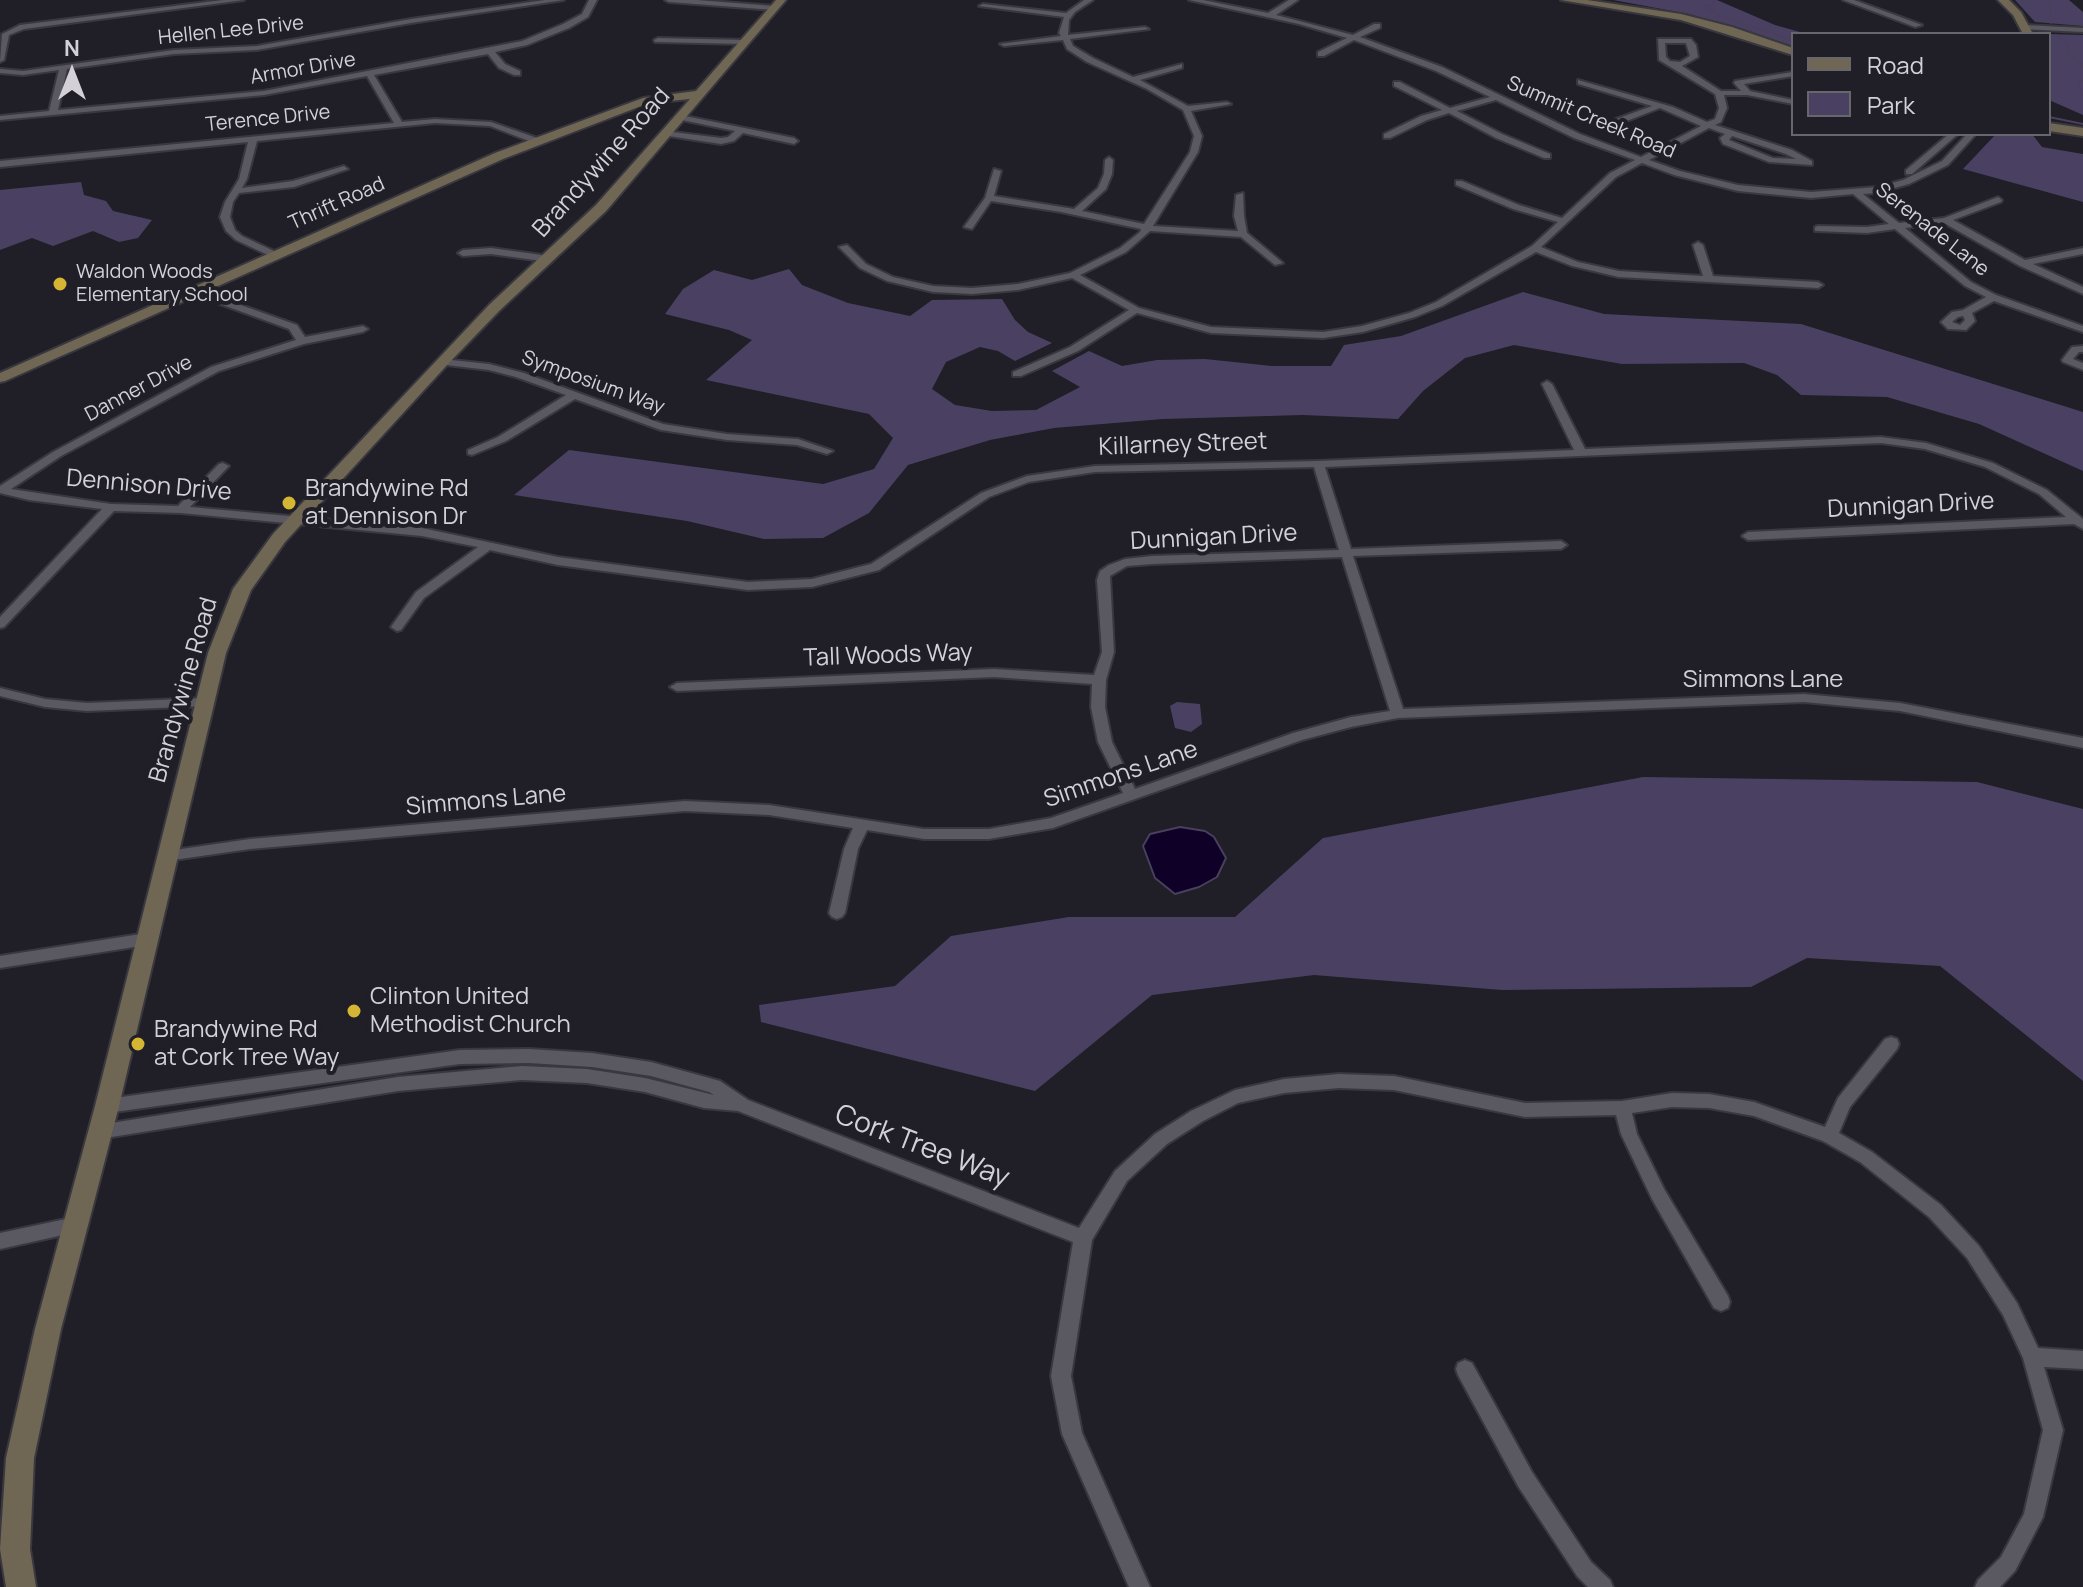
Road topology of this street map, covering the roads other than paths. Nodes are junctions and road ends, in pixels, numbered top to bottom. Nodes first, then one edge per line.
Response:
1 (240, 0) edge
2 (560, 0) edge
3 (593, 0) edge
4 (669, 0) edge
5 (1089, 0) edge
6 (1193, 0) edge
7 (1205, 0) edge
8 (1294, 0) edge
9 (1566, 0) edge
10 (1847, 0) edge
11 (2003, 0) edge
12 (778, 4) edge
13 (983, 6) dead end
14 (1270, 14) junction
15 (1068, 15) junction
16 (1918, 25) dead end
17 (1377, 26) dead end
18 (1145, 29) dead end
19 (2026, 30) edge
20 (2083, 30) edge
21 (1356, 36) junction
22 (1066, 39) junction
23 (658, 40) dead end
24 (745, 42) junction
25 (1004, 44) dead end
26 (490, 51) junction
27 (1791, 51) edge
28 (1321, 54) dead end
29 (0, 60) edge
30 (1675, 65) junction
31 (1179, 66) dead end
32 (64, 67) junction
33 (0, 71) edge
34 (517, 73) dead end
35 (370, 74) junction
36 (1791, 74) edge
37 (1133, 79) junction
38 (1581, 82) dead end
39 (1397, 84) dead end
40 (1603, 89) junction
41 (1719, 93) junction
42 (1747, 93) junction
43 (700, 94) junction
44 (1498, 97) junction
45 (1791, 102) edge
46 (1227, 104) dead end
47 (1659, 106) junction
48 (1186, 109) junction
49 (1447, 110) junction
50 (53, 112) junction
51 (680, 117) junction
52 (0, 118) edge
53 (1627, 118) junction
54 (399, 124) junction
55 (1611, 124) dead end
56 (1710, 126) junction
57 (2051, 127) edge
58 (740, 131) junction
59 (2083, 132) edge
60 (665, 133) junction
61 (1731, 133) junction
62 (1387, 136) dead end
63 (1952, 136) edge
64 (1970, 136) edge
65 (253, 139) junction
66 (537, 141) junction
67 (794, 141) dead end
68 (1547, 156) dead end
69 (1643, 159) junction
70 (1109, 160) dead end
71 (0, 164) edge
72 (344, 169) dead end
73 (997, 171) dead end
74 (1459, 183) dead end
75 (235, 191) junction
76 (1854, 191) junction
77 (1240, 195) dead end
78 (989, 198) junction
79 (1998, 200) dead end
80 (1076, 212) junction
81 (1946, 220) junction
82 (1564, 221) junction
83 (969, 227) dead end
84 (1897, 227) junction
85 (1148, 228) junction
86 (1818, 229) dead end
87 (1243, 234) junction
88 (1698, 245) dead end
89 (844, 247) dead end
90 (1535, 248) junction
91 (2083, 251) edge
92 (463, 253) dead end
93 (273, 254) junction
94 (549, 259) junction
95 (1278, 263) dead end
96 (2023, 264) junction
97 (1073, 275) junction
98 (1709, 280) junction
99 (2083, 282) edge
100 (2069, 283) junction
101 (1818, 285) dead end
102 (193, 291) junction
103 (2083, 291) edge
104 (1993, 297) junction
105 (1136, 310) junction
106 (1965, 313) dead end
107 (363, 329) dead end
108 (2083, 329) edge
109 (302, 341) junction
110 (2083, 349) edge
111 (442, 362) junction
112 (2083, 367) edge
113 (1017, 374) dead end
114 (0, 378) edge
115 (1547, 384) dead end
116 (574, 395) junction
117 (827, 451) dead end
118 (472, 452) dead end
119 (1581, 453) junction
120 (1318, 464) junction
121 (223, 466) dead end
122 (1, 490) edge
123 (111, 507) junction
124 (181, 510) junction
125 (295, 521) junction
126 (2079, 522) edge
127 (1748, 536) dead end
128 (1561, 545) dead end
129 (486, 547) junction
130 (1346, 555) junction
131 (0, 624) edge
132 (397, 627) dead end
133 (1099, 680) junction
134 (677, 687) dead end
135 (0, 692) edge
136 (205, 702) junction
137 (1398, 714) junction
138 (2083, 743) edge
139 (1132, 796) junction
140 (862, 825) junction
141 (166, 856) junction
142 (837, 913) dead end
143 (147, 939) junction
144 (0, 962) edge
145 (1891, 1044) dead end
146 (742, 1105) junction
147 (107, 1106) junction
148 (1622, 1108) junction
149 (99, 1132) junction
150 (1829, 1136) junction
151 (75, 1225) junction
152 (1083, 1238) junction
153 (0, 1241) edge
154 (1721, 1302) dead end
155 (2032, 1357) junction
156 (2083, 1360) edge
157 (1465, 1369) dead end
158 (10, 1461) edge
159 (21, 1587) edge
160 (1140, 1587) edge
161 (1603, 1587) edge
162 (1985, 1587) edge

1 - 29 street
2 - 32 street, Hellen Lee Drive
3 - 26 street, Armor Drive
4 - 12 street
5 - 15 street
6 - 14 street, Summit Creek Road
7 - 14 street, Summit Creek Road
8 - 14 street
9 - 27 main road
10 - 16 street
11 - 19 main road
12 - 24 main road, Brandywine Road
13 - 15 street
14 - 21 street, Summit Creek Road
15 - 22 street
17 - 21 street
18 - 22 street
19 - 20 street
21 - 28 street
21 - 44 street, Summit Creek Road
22 - 25 street
22 - 37 street
23 - 24 street
24 - 43 main road, Brandywine Road
26 - 34 street
26 - 35 street, Armor Drive
30 - 30 street
30 - 41 street
31 - 37 street
32 - 33 street, Hellen Lee Drive
32 - 50 street
35 - 50 street, Armor Drive
35 - 54 street
36 - 42 street
37 - 48 street
38 - 40 street
39 - 49 street
40 - 47 street
40 - 53 street
41 - 42 street
41 - 56 street
42 - 45 street
43 - 51 main road, Brandywine Road
43 - 66 main road, Thrift Road
44 - 49 street
44 - 69 street, Summit Creek Road
46 - 48 street
47 - 53 street
47 - 56 street
48 - 85 street
49 - 62 street
49 - 68 street
50 - 52 street, Armor Drive
51 - 58 street
51 - 60 main road, Brandywine Road
53 - 55 street
54 - 65 street, Terence Drive
54 - 66 street, Terence Drive
56 - 61 street
56 - 69 street
57 - 59 main road
58 - 60 street
58 - 67 street
60 - 94 main road, Brandywine Road
61 - 61 street
63 - 76 street, Summit Creek Road
64 - 76 street, Summit Creek Road
65 - 71 street, Terence Drive
65 - 75 street
66 - 93 main road, Thrift Road
69 - 76 street, Summit Creek Road
69 - 82 street
70 - 80 street
72 - 75 street
73 - 78 street
74 - 82 street
75 - 93 street
76 - 84 street, Serenade Lane
77 - 87 street
78 - 80 street
78 - 83 street
79 - 81 street
80 - 85 street
81 - 84 street
81 - 96 street
82 - 90 street
84 - 86 street
84 - 104 street, Serenade Lane
85 - 87 street
85 - 97 street
87 - 95 street
88 - 98 street
89 - 97 street
90 - 98 street
90 - 105 street
91 - 96 street
92 - 94 street
93 - 102 main road, Thrift Road
94 - 111 main road, Brandywine Road
96 - 100 street
97 - 105 street
98 - 101 street
99 - 100 street
100 - 103 street
102 - 109 street
102 - 114 main road, Thrift Road
104 - 106 street
104 - 108 street, Serenade Lane
105 - 113 street
107 - 109 street, Danner Drive
109 - 122 street, Danner Drive
110 - 112 street
111 - 116 street, Symposium Way
111 - 125 main road, Brandywine Road
115 - 119 street
116 - 117 street, Symposium Way
116 - 118 street
119 - 120 street, Killarney Street
119 - 126 street, Killarney Street
120 - 129 street, Killarney Street
120 - 130 street
121 - 124 street
122 - 123 street, Dennison Drive
123 - 124 street, Dennison Drive
123 - 131 street
124 - 125 street, Dennison Drive
125 - 129 street, Killarney Street
125 - 136 main road, Brandywine Road
126 - 127 street, Dunnigan Drive
128 - 130 street, Dunnigan Drive
129 - 132 street
130 - 133 street, Dunnigan Drive
130 - 137 street
133 - 134 street, Tall Woods Way
133 - 139 street, Dunnigan Drive
135 - 136 street
136 - 141 main road, Brandywine Road
137 - 138 street, Simmons Lane
137 - 139 street, Simmons Lane
139 - 140 street, Simmons Lane
140 - 141 street, Simmons Lane
140 - 142 street
141 - 143 main road, Brandywine Road
143 - 144 street
143 - 147 main road, Brandywine Road
145 - 150 street
146 - 147 street, Cork Tree Way
146 - 149 street, Cork Tree Way
146 - 152 street, Cork Tree Way
147 - 149 main road, Brandywine Road
148 - 150 street
148 - 152 street
148 - 154 street
149 - 151 main road, Brandywine Road
150 - 155 street
151 - 153 street
151 - 158 main road, Brandywine Road
152 - 160 street
155 - 156 street
155 - 162 street
157 - 161 street
158 - 159 main road, Brandywine Road

